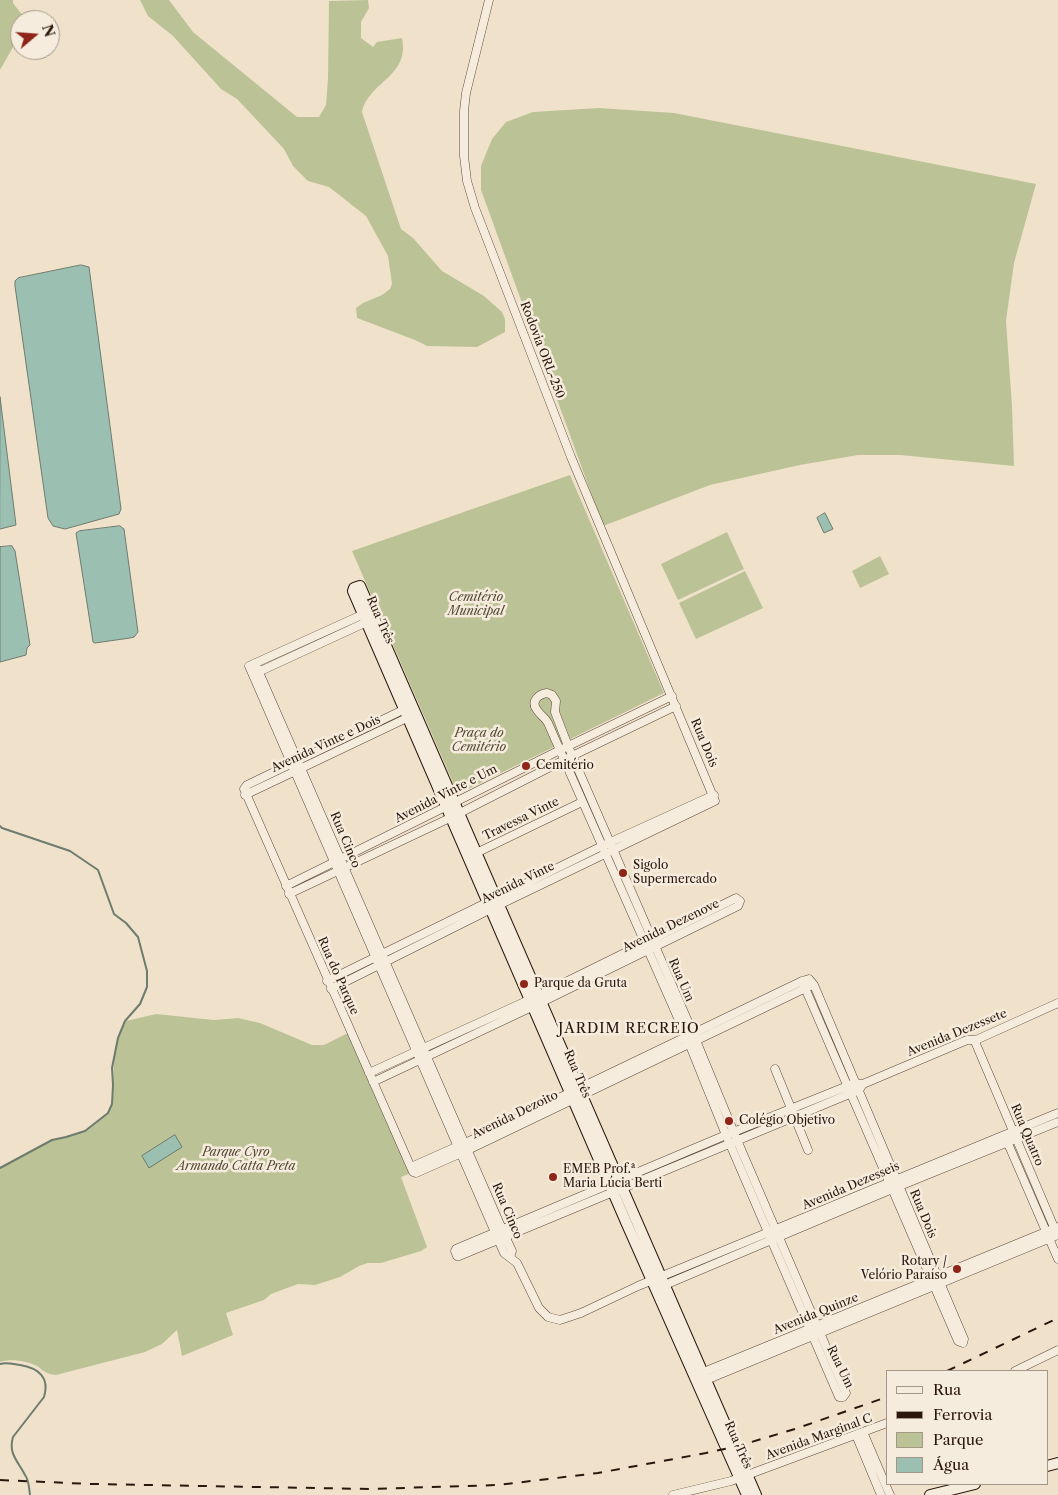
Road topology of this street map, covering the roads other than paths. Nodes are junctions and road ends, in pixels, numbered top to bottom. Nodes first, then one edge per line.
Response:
1 (489, 0) edge
2 (369, 617) junction
3 (256, 673) junction
4 (672, 696) junction
5 (676, 706) junction
6 (411, 711) junction
7 (568, 746) junction
8 (560, 750) junction
9 (572, 756) junction
10 (564, 760) junction
11 (296, 766) junction
12 (245, 792) joint
13 (714, 797) joint
14 (582, 802) junction
15 (451, 804) junction
16 (456, 815) junction
17 (611, 846) junction
18 (603, 850) junction
19 (473, 855) junction
20 (339, 865) junction
21 (287, 890) junction
22 (494, 903) junction
23 (650, 945) junction
24 (382, 953) junction
25 (374, 957) junction
26 (386, 962) junction
27 (378, 966) junction
28 (328, 981) junction
29 (805, 983) junction
30 (814, 984) joint
31 (331, 989) junction
32 (536, 1000) junction
33 (1058, 1003) edge
34 (691, 1038) junction
35 (976, 1040) junction
36 (422, 1055) junction
37 (775, 1068) dead end
38 (369, 1074) junction
39 (373, 1082) junction
40 (855, 1087) junction
41 (576, 1093) junction
42 (793, 1113) junction
43 (1058, 1113) edge
44 (1058, 1122) edge
45 (730, 1133) junction
46 (1004, 1135) junction
47 (1014, 1136) junction
48 (733, 1142) junction
49 (1008, 1143) junction
50 (463, 1148) junction
51 (808, 1150) dead end
52 (412, 1169) joint
53 (894, 1184) junction
54 (616, 1187) junction
55 (1054, 1233) edge
56 (501, 1235) junction
57 (774, 1235) junction
58 (1058, 1260) edge
59 (936, 1282) junction
60 (658, 1283) junction
61 (815, 1331) junction
62 (1058, 1350) edge
63 (1017, 1370) edge
64 (699, 1378) junction
65 (886, 1424) edge
66 (859, 1434) junction
67 (743, 1477) junction
68 (971, 1485) edge
69 (673, 1495) edge
70 (747, 1495) edge
71 (756, 1495) edge
72 (881, 1495) edge
73 (890, 1495) edge
74 (930, 1495) edge

1 - 4 street, Rodovia ORL-250
2 - 3 street
2 - 3 street, Rua Cinco
2 - 6 street, Rua Três
3 - 11 street, Rua Cinco
4 - 5 street, Rua Dois
4 - 7 street, Avenida Vinte e Um
5 - 9 street, Avenida Vinte e Um
5 - 13 street, Rua Dois
6 - 11 street, Avenida Vinte e Dois
6 - 15 street, Rua Três
7 - 8 street, Avenida Vinte e Um
7 - 8 street, Rua Um
7 - 9 street, Rua Um
8 - 10 street, Rua Um
8 - 15 street, Avenida Vinte e Um
9 - 10 street, Avenida Vinte e Um
9 - 17 street, Rua Um
10 - 14 street, Rua Um
10 - 16 street, Avenida Vinte e Um
11 - 12 street, Avenida Vinte e Dois
11 - 20 street, Rua Cinco
12 - 21 street, Rua do Parque
13 - 17 street, Avenida Vinte
14 - 18 street, Rua Um
14 - 19 street, Travessa Vinte
15 - 16 street, Rua Três
15 - 20 street, Avenida Vinte e Um
16 - 19 street, Rua Três
16 - 20 street, Avenida Vinte e Um
17 - 18 street, Avenida Vinte
17 - 23 street, Rua Um
18 - 22 street, Avenida Vinte
18 - 23 street, Rua Um
19 - 22 street, Rua Três
20 - 21 street, Avenida Vinte e Um
20 - 24 street, Rua Cinco
20 - 25 street, Rua Cinco
21 - 28 street, Rua do Parque
22 - 24 street, Avenida Vinte
22 - 26 street, Avenida Vinte
22 - 32 street, Rua Três
23 - 23 street, Avenida Dezenove
23 - 32 street, Avenida Dezenove
23 - 34 street, Rua Um
24 - 25 street, Avenida Vinte
24 - 26 street, Rua Cinco
25 - 27 street, Rua Cinco
25 - 28 street, Avenida Vinte
26 - 27 street, Avenida Vinte
26 - 36 street, Rua Cinco
27 - 31 street, Avenida Vinte
27 - 36 street, Rua Cinco
28 - 31 street, Rua do Parque
29 - 30 street, Avenida Dezoito
29 - 34 street, Avenida Dezoito
29 - 40 street, Rua Dois
30 - 40 street, Rua Dois
31 - 38 street, Rua do Parque
32 - 36 street, Avenida Dezenove
32 - 41 street, Rua Três
33 - 35 street, Avenida Dezessete
34 - 41 street, Avenida Dezoito
34 - 45 street, Rua Um
35 - 40 street, Avenida Dezessete
35 - 47 street, Rua Quatro
36 - 38 street, Avenida Dezenove
36 - 39 street, Avenida Dezenove
36 - 50 street, Rua Cinco
37 - 42 street
38 - 39 street, Rua do Parque
39 - 52 street, Rua do Parque
40 - 42 street, Avenida Dezessete
40 - 53 street, Rua Dois
41 - 50 street, Avenida Dezoito
41 - 54 street, Rua Três
42 - 45 street, Avenida Dezessete
42 - 48 street, Avenida Dezessete
42 - 51 street
43 - 47 street, Avenida Dezesseis
44 - 47 street, Avenida Dezesseis
45 - 48 street, Rua Um
45 - 54 street, Avenida Dezessete
46 - 47 street, Avenida Dezesseis
46 - 49 street, Rua Quatro
46 - 53 street, Avenida Dezesseis
47 - 49 street, Avenida Dezesseis
47 - 55 street, Rua Quatro
48 - 54 street, Avenida Dezessete
48 - 57 street, Rua Um
49 - 53 street, Avenida Dezesseis
49 - 55 street, Rua Quatro
50 - 52 street, Avenida Dezoito
50 - 56 street, Rua Cinco
53 - 57 street, Avenida Dezesseis
53 - 59 street, Rua Dois
54 - 56 street, Avenida Dezessete
54 - 60 street, Rua Três
55 - 58 street, Rua Quatro
55 - 59 street, Avenida Quinze
56 - 60 street, Rua Cinco
57 - 60 street, Avenida Dezesseis
57 - 61 street, Rua Um
59 - 59 street, Rua Dois
59 - 61 street, Avenida Quinze
60 - 64 street, Rua Três
61 - 61 street, Rua Um
61 - 64 street, Avenida Quinze
62 - 63 street
64 - 67 street, Rua Três
65 - 66 street, Avenida Marginal C
66 - 67 street, Avenida Marginal C
66 - 72 street
66 - 73 street
67 - 69 street, Avenida Marginal C
67 - 70 street, Rua Três
67 - 71 street, Rua Três
68 - 74 street

